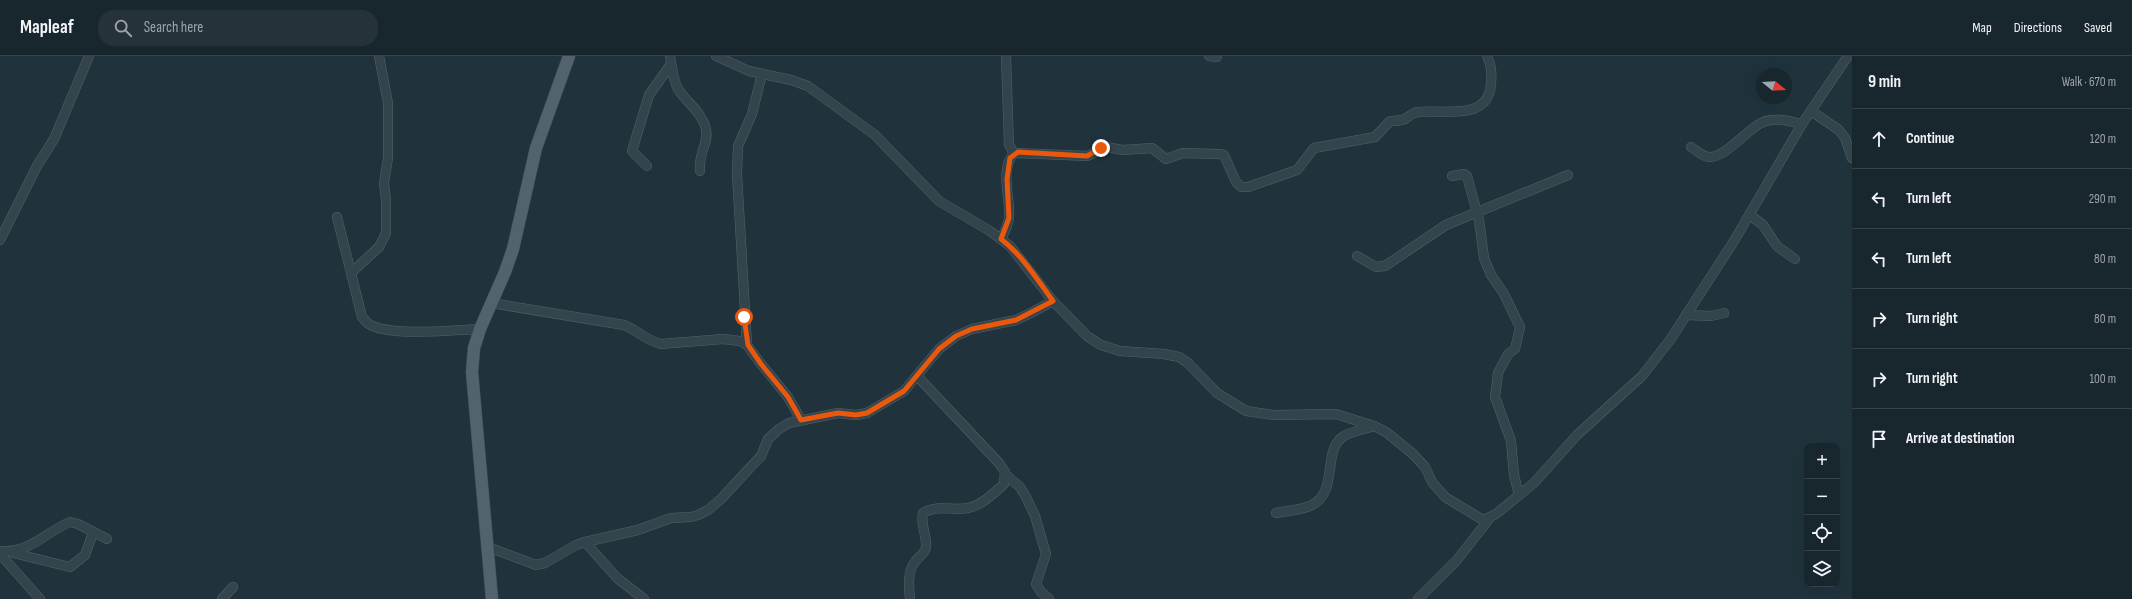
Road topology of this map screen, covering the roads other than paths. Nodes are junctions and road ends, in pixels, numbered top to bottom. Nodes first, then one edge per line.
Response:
1 (89, 56) edge
2 (379, 56) edge
3 (569, 56) edge
4 (716, 56) edge
5 (1006, 56) edge
6 (1487, 56) edge
7 (1848, 56) edge
8 (670, 60) edge
9 (762, 74) junction
10 (1811, 111) junction
11 (1802, 124) junction
12 (1691, 147) dead end
13 (1014, 153) junction
14 (1852, 158) edge
15 (647, 166) dead end
16 (700, 171) dead end
17 (1568, 175) dead end
18 (1452, 176) dead end
19 (1477, 211) junction
20 (1750, 215) junction
21 (337, 217) dead end
22 (1001, 239) junction
23 (0, 240) edge
24 (1357, 256) dead end
25 (1794, 259) dead end
26 (351, 273) junction
27 (1053, 301) junction
28 (491, 303) junction
29 (1724, 313) dead end
30 (1686, 315) junction
31 (480, 329) junction
32 (748, 345) junction
33 (918, 377) junction
34 (801, 420) junction
35 (1374, 426) junction
36 (1005, 474) junction
37 (1519, 495) junction
38 (1276, 513) dead end
39 (1489, 519) junction
40 (93, 533) junction
41 (107, 539) dead end
42 (585, 542) junction
43 (488, 547) junction
44 (3, 552) edge
45 (232, 587) dead end
46 (40, 599) edge
47 (222, 599) edge
48 (492, 599) edge
49 (644, 599) edge
50 (910, 599) edge
51 (1049, 599) edge
52 (1418, 599) edge

1 - 23 street
2 - 26 street
3 - 28 main road
4 - 9 street
5 - 13 street
6 - 13 street
7 - 10 street
8 - 15 street
8 - 16 street
9 - 22 street
9 - 32 street
10 - 11 street
10 - 14 street
11 - 12 street
11 - 20 street
13 - 22 street
17 - 19 street
18 - 19 street
19 - 24 street
19 - 37 street
20 - 25 street
20 - 30 street
21 - 26 street
22 - 27 street
26 - 31 street
27 - 33 street
27 - 35 street
28 - 31 main road
28 - 32 street
29 - 30 street
30 - 37 street
31 - 43 main road
32 - 34 street
33 - 34 street
33 - 36 street
34 - 42 street
35 - 38 street
35 - 39 street
36 - 50 street
36 - 51 street
37 - 39 street
39 - 52 street
40 - 41 street
40 - 44 street
40 - 44 street
42 - 43 street
42 - 49 street
43 - 48 main road
44 - 46 street
45 - 47 street

